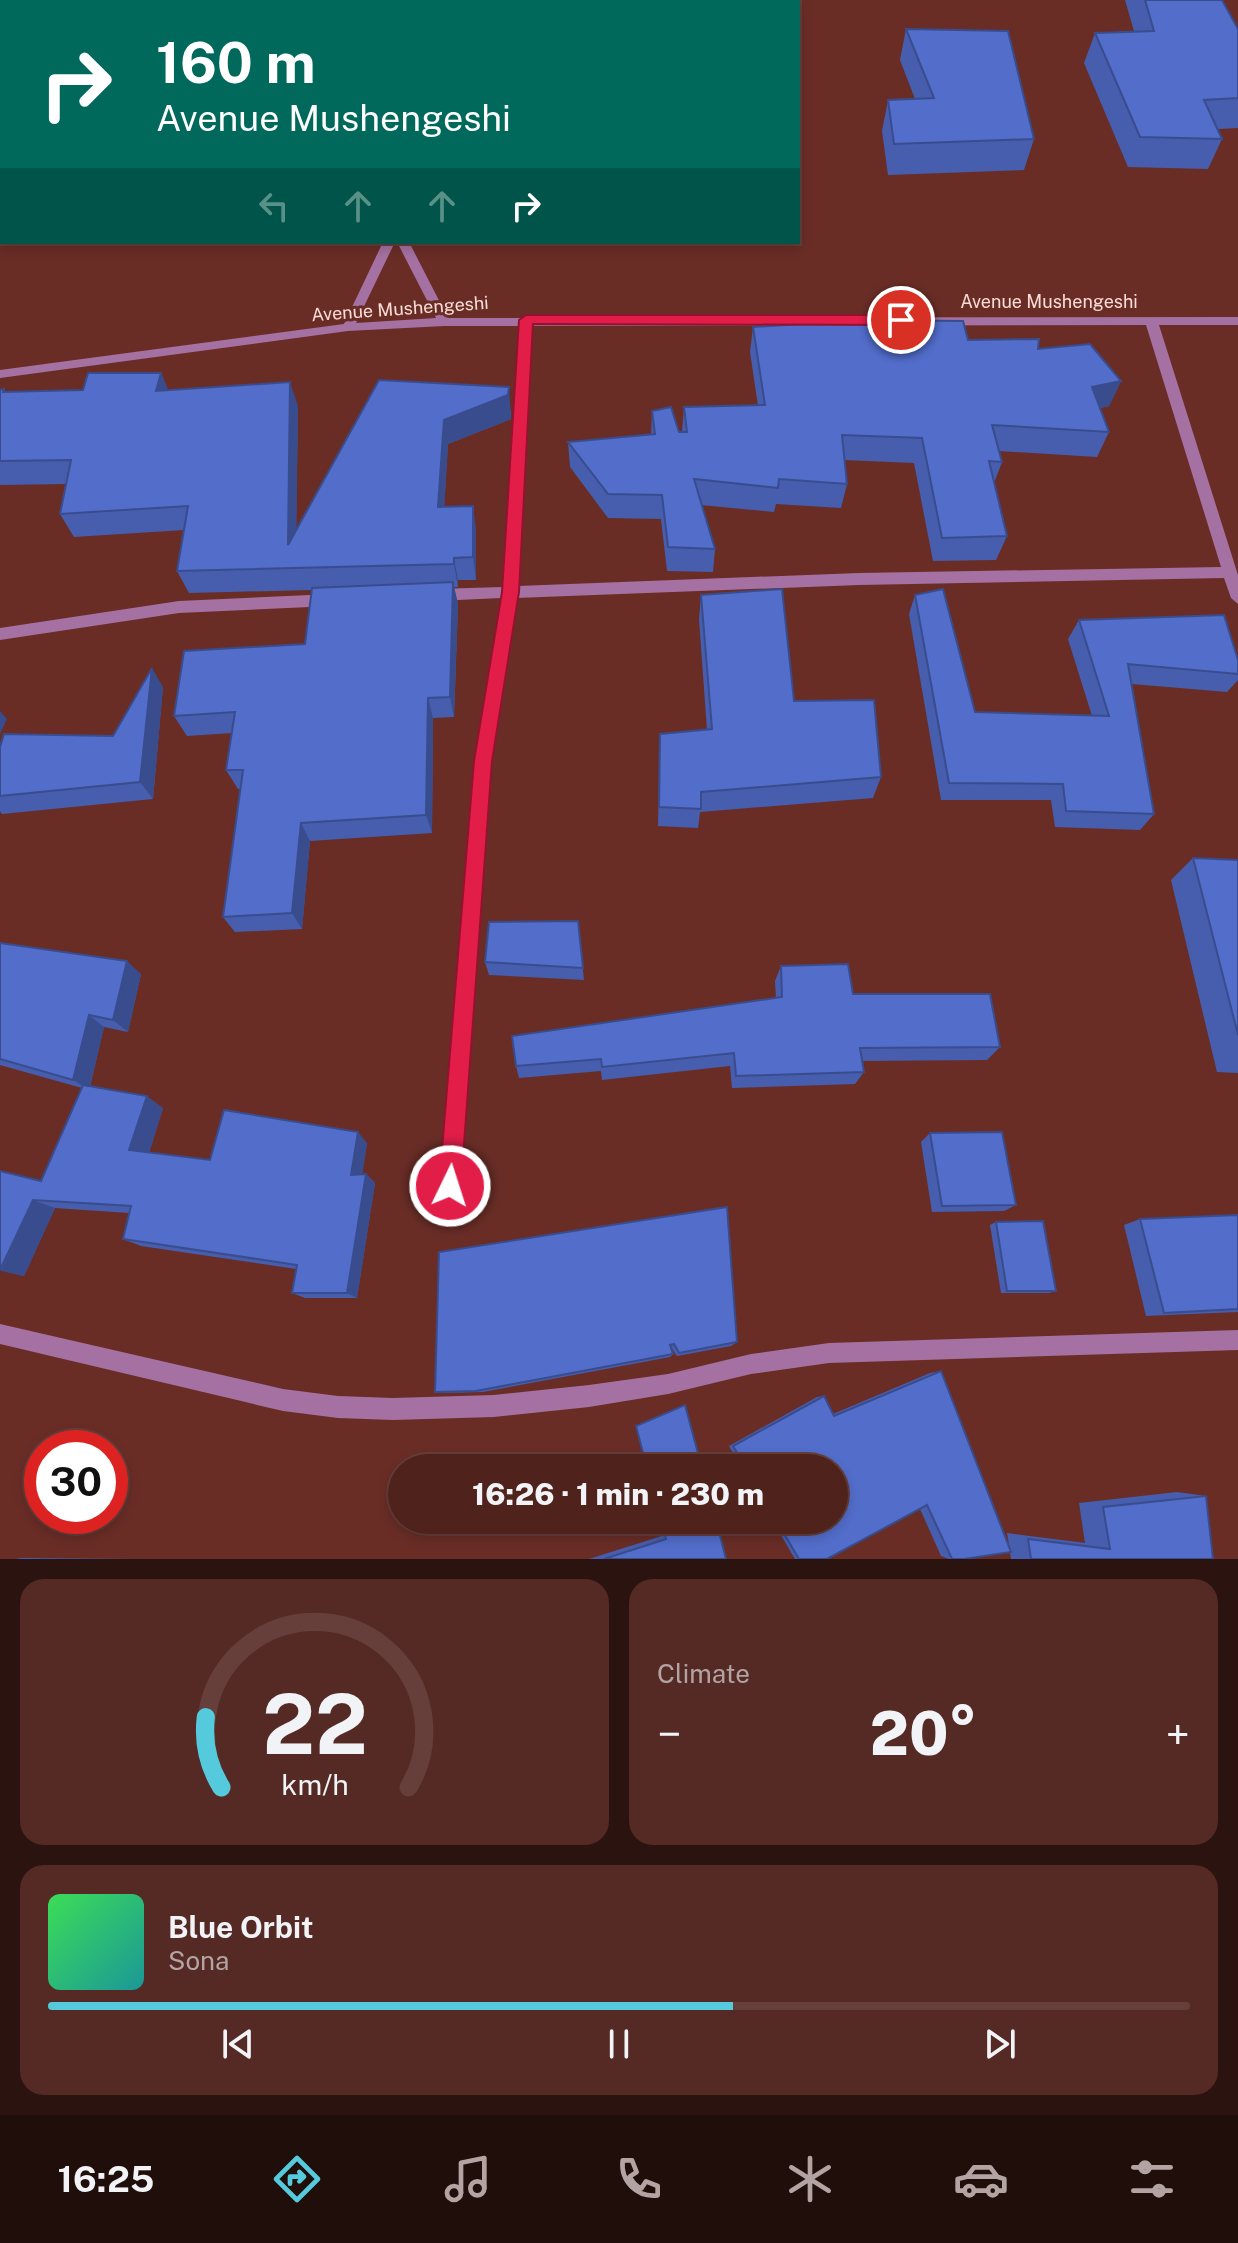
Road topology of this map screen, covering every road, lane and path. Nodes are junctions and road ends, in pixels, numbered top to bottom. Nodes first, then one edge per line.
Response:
1 (388, 244) edge
2 (404, 244) edge
3 (526, 320) junction
4 (1151, 320) junction
5 (1238, 321) edge
6 (444, 322) junction
7 (348, 327) junction
8 (0, 374) edge
9 (1229, 572) junction
10 (510, 592) junction
11 (416, 596) edge
12 (1238, 598) edge
13 (352, 599) edge
14 (0, 634) edge
15 (450, 1186) dead end
16 (0, 1334) edge
17 (1238, 1340) edge

1 - 7 street
2 - 6 street
3 - 4 street, Avenue Mushengeshi
3 - 6 street, Avenue Mushengeshi
3 - 10 street
4 - 5 street, Avenue Mushengeshi
4 - 9 street
6 - 7 street, Avenue Mushengeshi
7 - 8 street, Avenue Mushengeshi
9 - 10 street
9 - 12 street
10 - 11 street
10 - 15 street
13 - 14 street
16 - 17 street

